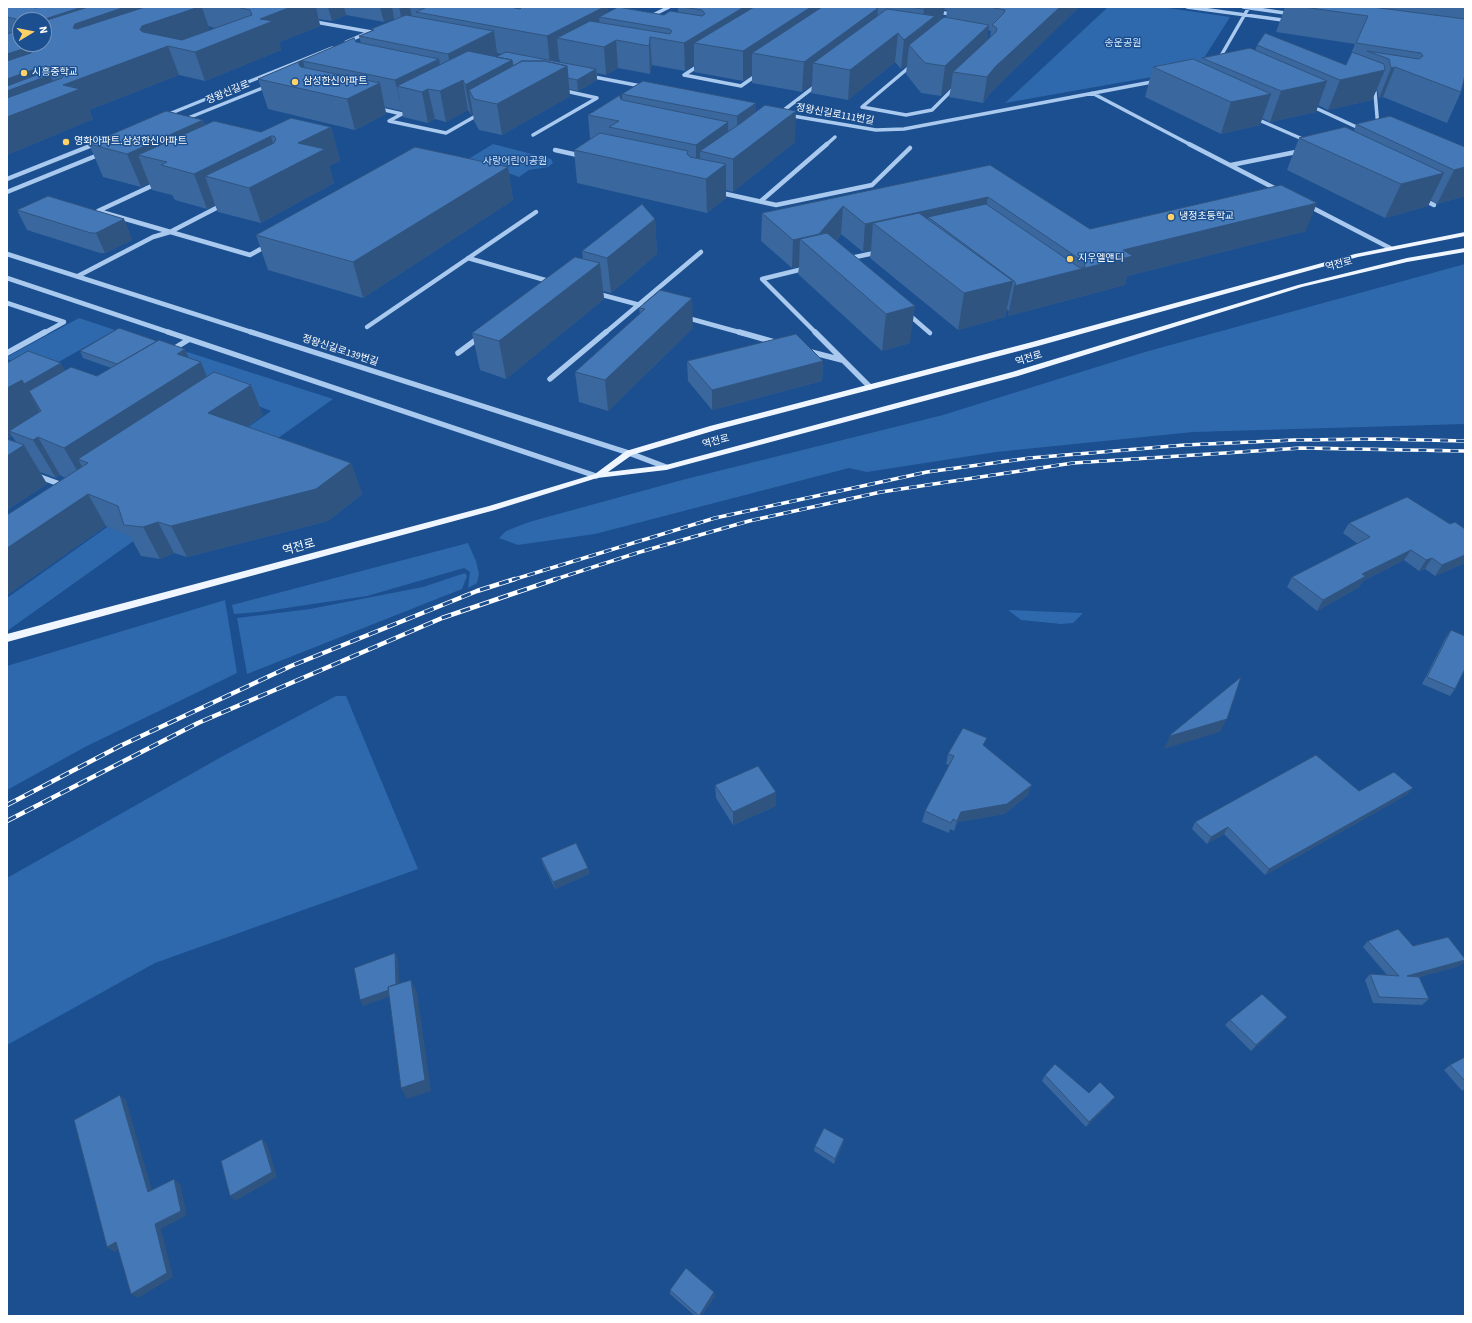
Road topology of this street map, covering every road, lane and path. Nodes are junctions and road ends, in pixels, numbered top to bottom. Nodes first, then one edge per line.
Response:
1 (669, 7) edge
2 (918, 7) edge
3 (1187, 7) edge
4 (1243, 7) edge
5 (1249, 7) edge
6 (955, 10) dead end
7 (951, 14) junction
8 (1295, 14) dead end
9 (1245, 15) junction
10 (662, 16) edge
11 (648, 18) junction
12 (947, 18) edge
13 (643, 19) edge
14 (307, 20) dead end
15 (1292, 22) dead end
16 (376, 30) edge
17 (369, 32) junction
18 (383, 34) edge
19 (342, 44) edge
20 (334, 47) edge
21 (915, 62) edge
22 (704, 63) edge
23 (1216, 64) edge
24 (760, 73) edge
25 (588, 76) edge
26 (823, 81) edge
27 (1159, 81) dead end
28 (272, 84) edge
29 (958, 84) edge
30 (1362, 87) edge
31 (649, 88) edge
32 (556, 89) edge
33 (1092, 93) junction
34 (1307, 104) edge
35 (371, 107) edge
36 (415, 107) edge
37 (486, 111) edge
38 (773, 112) edge
39 (402, 114) junction
40 (781, 116) junction
41 (1250, 116) edge
42 (160, 118) edge
43 (180, 122) edge
44 (1371, 133) edge
45 (533, 135) dead end
46 (835, 137) dead end
47 (1378, 137) edge
48 (102, 141) edge
49 (1314, 144) edge
50 (910, 148) dead end
51 (555, 150) dead end
52 (1306, 150) dead end
53 (108, 151) edge
54 (585, 157) dead end
55 (1231, 165) junction
56 (7, 179) edge
57 (161, 181) edge
58 (715, 191) edge
59 (7, 192) edge
60 (1286, 194) edge
61 (1420, 198) edge
62 (761, 201) junction
63 (1300, 202) edge
64 (227, 203) edge
65 (1434, 205) edge
66 (536, 212) dead end
67 (170, 232) junction
68 (1465, 234) edge
69 (271, 243) edge
70 (1390, 248) junction
71 (887, 250) edge
72 (1465, 250) edge
73 (701, 252) dead end
74 (7, 254) edge
75 (468, 258) junction
76 (845, 260) junction
77 (838, 262) edge
78 (851, 265) edge
79 (815, 267) edge
80 (78, 276) junction
81 (560, 277) edge
82 (7, 278) edge
83 (554, 282) junction
84 (561, 284) edge
85 (547, 287) edge
86 (592, 292) dead end
87 (7, 303) edge
88 (638, 305) junction
89 (900, 307) edge
90 (654, 309) edge
91 (676, 315) edge
92 (367, 327) dead end
93 (930, 333) dead end
94 (484, 334) edge
95 (188, 340) junction
96 (783, 344) edge
97 (798, 348) edge
98 (7, 353) edge
99 (458, 353) dead end
100 (164, 354) edge
101 (844, 361) junction
102 (550, 380) dead end
103 (870, 387) junction
104 (629, 453) junction
105 (666, 467) junction
106 (28, 472) edge
107 (596, 476) junction
108 (68, 488) edge
109 (7, 638) edge

1 - 11 street
2 - 7 street
3 - 9 street
4 - 5 street
5 - 8 street
5 - 9 street
6 - 7 street
7 - 12 street
9 - 15 street
9 - 23 street
10 - 11 street
11 - 13 street
14 - 17 street
16 - 17 street
17 - 18 street
17 - 19 street
20 - 42 street, 정왕신길로
21 - 29 street
22 - 24 street
25 - 31 street
26 - 40 street
27 - 33 street, 정왕신길로111번길
28 - 43 street, 정왕신길로
30 - 47 street
32 - 45 street
33 - 40 street, 정왕신길로111번길
33 - 55 street
34 - 44 street
35 - 39 street
36 - 39 street
37 - 39 street
38 - 40 street, 정왕신길로111번길
41 - 49 street
46 - 62 street
48 - 56 street
50 - 62 street
51 - 54 street
52 - 55 street
53 - 59 street
55 - 60 street
57 - 67 street
58 - 62 street
61 - 65 street
63 - 70 street
64 - 67 street
66 - 75 street
67 - 69 street
67 - 80 street
68 - 70 main road, 역전로
70 - 103 main road, 역전로
71 - 76 street
72 - 105 main road, 역전로
73 - 88 street
74 - 80 street, 정왕신길로139번길
75 - 83 street
75 - 92 street
76 - 77 street
76 - 78 street
79 - 101 street
80 - 104 street, 정왕신길로139번길
81 - 83 street
82 - 95 street
83 - 84 street
83 - 85 street
86 - 88 street
87 - 98 street
88 - 90 street
88 - 102 street
89 - 93 street
91 - 96 street
94 - 99 street
95 - 100 street
95 - 107 street
97 - 101 street
101 - 103 street
103 - 104 main road, 역전로
104 - 105 street, 정왕신길로139번길
104 - 107 main road, 역전로
105 - 107 main road, 역전로
106 - 108 street
107 - 109 main road, 역전로

